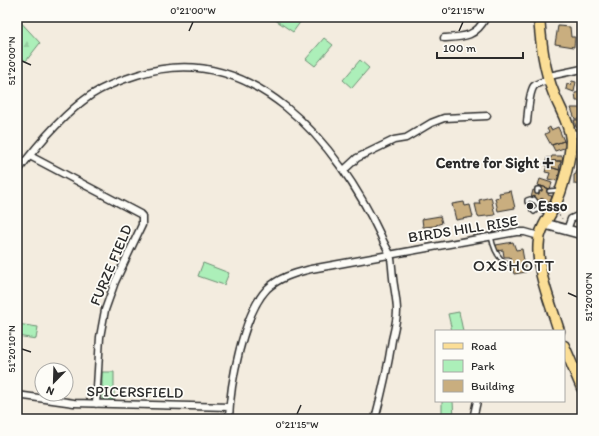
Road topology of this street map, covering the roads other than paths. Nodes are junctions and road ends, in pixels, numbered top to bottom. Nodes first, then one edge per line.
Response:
1 (486, 17) edge
2 (539, 17) edge
3 (444, 38) dead end
4 (582, 69) edge
5 (549, 78) junction
6 (487, 116) dead end
7 (527, 122) dead end
8 (570, 133) junction
9 (582, 135) edge
10 (30, 156) junction
11 (344, 170) junction
12 (17, 172) edge
13 (542, 201) dead end
14 (527, 202) dead end
15 (546, 203) dead end
16 (540, 207) junction
17 (532, 210) dead end
18 (582, 214) edge
19 (546, 217) junction
20 (567, 230) junction
21 (582, 234) edge
22 (491, 236) junction
23 (539, 236) junction
24 (390, 254) junction
25 (508, 264) dead end
26 (559, 330) edge
27 (565, 348) edge
28 (582, 388) edge
29 (17, 395) edge
30 (477, 402) edge
31 (96, 404) junction
32 (229, 407) junction
33 (229, 419) edge
34 (375, 419) edge
35 (473, 419) edge

1 - 3 street
2 - 5 main road
4 - 5 street
5 - 7 street
5 - 8 main road
6 - 11 street
8 - 9 street
8 - 19 main road
10 - 11 street
10 - 12 street
10 - 31 street, FURZE FIELD
11 - 24 street
13 - 16 lane
14 - 16 lane
15 - 19 lane
16 - 17 lane
16 - 19 lane
18 - 20 street
19 - 20 street
19 - 23 main road
20 - 21 street
22 - 23 street, BIRDS HILL RISE
22 - 24 street, BIRDS HILL RISE
22 - 25 lane
23 - 26 main road
24 - 32 street, BIRDS HILL RISE
24 - 34 street
27 - 28 main road
29 - 31 street, SPICERSFIELD
30 - 35 street
31 - 32 street, SPICERSFIELD
32 - 33 street, BIRDS HILL RISE

